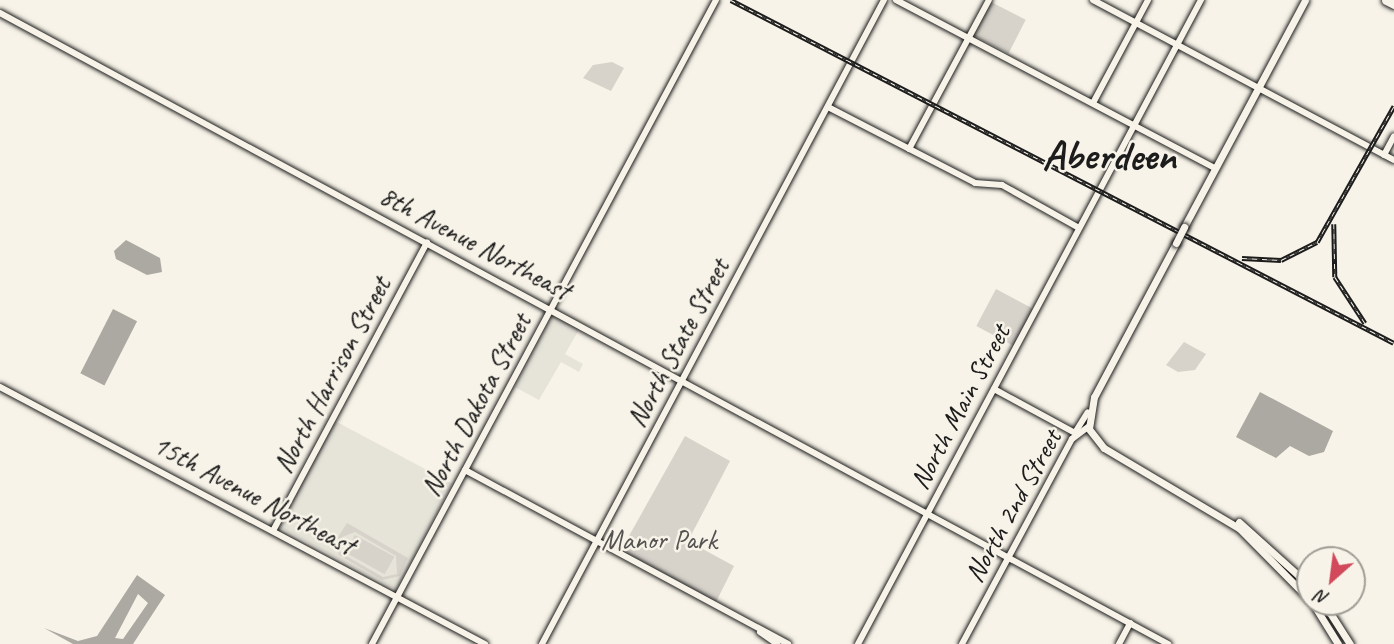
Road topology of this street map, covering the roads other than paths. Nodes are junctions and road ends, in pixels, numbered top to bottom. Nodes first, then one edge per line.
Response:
1 (716, 0) edge
2 (884, 0) edge
3 (896, 0) edge
4 (989, 0) edge
5 (1148, 0) edge
6 (1201, 0) edge
7 (1305, 0) edge
8 (1387, 0) edge
9 (1095, 1) edge
10 (1394, 4) edge
11 (0, 13) edge
12 (1136, 23) junction
13 (968, 38) junction
14 (1177, 45) junction
15 (1258, 88) junction
16 (1093, 103) junction
17 (828, 107) junction
18 (1134, 125) junction
19 (1394, 136) edge
20 (909, 149) junction
21 (1384, 155) junction
22 (1394, 160) edge
23 (1215, 168) junction
24 (1079, 228) junction
25 (427, 242) junction
26 (551, 308) junction
27 (683, 380) junction
28 (0, 387) edge
29 (994, 389) junction
30 (1088, 412) junction
31 (1089, 426) junction
32 (1075, 432) junction
33 (1093, 436) junction
34 (465, 470) junction
35 (1201, 502) junction
36 (928, 513) junction
37 (274, 529) junction
38 (596, 542) junction
39 (1009, 557) junction
40 (1296, 573) edge
41 (1296, 585) edge
42 (398, 596) junction
43 (1320, 616) edge
44 (1332, 616) edge
45 (1130, 623) junction
46 (760, 632) junction
47 (372, 644) edge
48 (485, 644) edge
49 (542, 644) edge
50 (777, 644) edge
51 (788, 644) edge
52 (858, 644) edge
53 (962, 644) edge
54 (1119, 644) edge
55 (1168, 644) edge
56 (1338, 644) edge
57 (1350, 644) edge

1 - 26 street, North Dakota Street
2 - 17 street, North State Street
3 - 13 street
4 - 13 street
5 - 12 street
6 - 14 street, North Main Street
7 - 15 main road, North 2nd Street
8 - 10 highway
9 - 12 street
11 - 25 street, 8th Avenue Northeast
12 - 14 street
12 - 16 street
13 - 16 street
13 - 20 street
14 - 15 street
14 - 18 street, North Main Street
15 - 21 street
15 - 23 main road, North 2nd Street
16 - 18 street
17 - 20 street
17 - 27 street, North State Street
18 - 23 street
18 - 24 street, North Main Street
19 - 21 street
20 - 24 street
21 - 22 street
23 - 30 main road, North 2nd Street, bridge
24 - 29 street, North Main Street
25 - 26 street, 8th Avenue Northeast
25 - 37 street, North Harrison Street
26 - 27 street, 8th Avenue Northeast
26 - 34 street, North Dakota Street
27 - 36 street, 8th Avenue Northeast
27 - 38 street, North State Street
28 - 37 street, 15th Avenue Northeast
29 - 32 street
29 - 36 street, North Main Street
30 - 31 main road, North 2nd Street
30 - 32 street
31 - 32 street, North 2nd Street
31 - 33 main road
32 - 33 street
32 - 39 street, North 2nd Street
33 - 35 main road
34 - 38 street
34 - 42 street, North Dakota Street
35 - 40 main road
35 - 41 main road
36 - 39 street, 8th Avenue Northeast
36 - 52 street, North Main Street
37 - 42 street, 15th Avenue Northeast
38 - 46 street
38 - 49 street, North State Street
39 - 45 street, 8th Avenue Northeast
39 - 53 street, North 2nd Street
42 - 47 street, North Dakota Street
42 - 48 street, 15th Avenue Northeast
43 - 56 main road
44 - 57 main road
45 - 54 street
45 - 55 street, 8th Avenue Northeast
46 - 50 street
46 - 51 street

